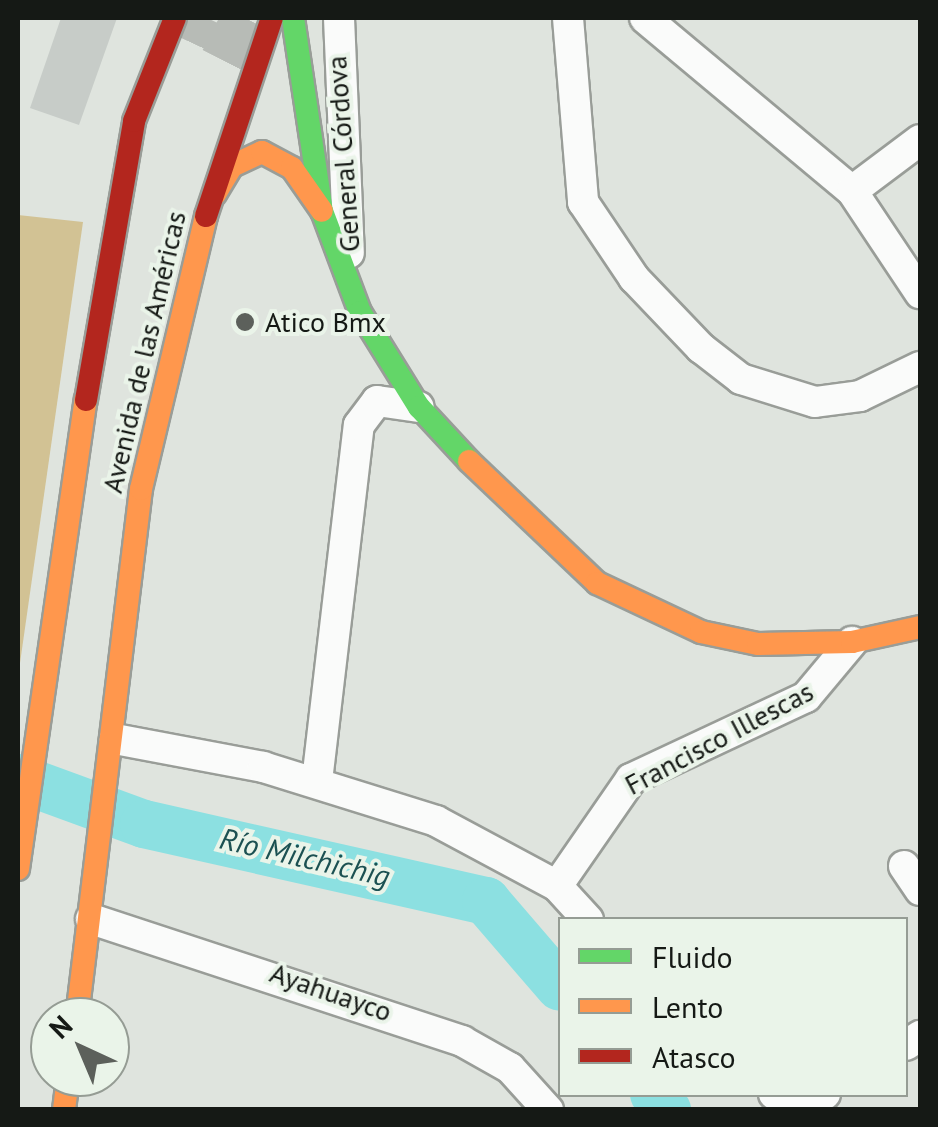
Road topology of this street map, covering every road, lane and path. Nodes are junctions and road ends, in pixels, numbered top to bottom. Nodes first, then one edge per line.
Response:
1 (163, 18) edge
2 (174, 18) edge
3 (245, 18) edge
4 (293, 18) edge
5 (340, 18) edge
6 (568, 18) edge
7 (645, 18) edge
8 (266, 27) edge
9 (163, 48) junction
10 (300, 102) junction
11 (920, 140) edge
12 (157, 146) dead end
13 (192, 173) dead end
14 (852, 191) junction
15 (210, 200) junction
16 (322, 211) junction
17 (351, 291) junction
18 (920, 293) edge
19 (920, 367) edge
20 (419, 407) junction
21 (920, 628) edge
22 (852, 642) junction
23 (43, 680) junction
24 (116, 724) junction
25 (318, 781) junction
26 (18, 869) edge
27 (557, 886) junction
28 (585, 917) edge
29 (91, 919) junction
30 (80, 997) edge
31 (548, 1110) edge

1 - 9 main road
2 - 9 main road, Avenida de las Américas
3 - 8 main road
4 - 10 main road
5 - 17 street, General Córdova
6 - 19 street
7 - 14 street
8 - 10 main road
8 - 15 main road, Avenida de las Américas
9 - 23 main road, Avenida de las Américas
10 - 16 main road
11 - 14 street
12 - 23 main road, Avenida de las Américas
13 - 24 main road, Avenida de las Américas
14 - 18 street
15 - 16 main road
15 - 24 main road, Avenida de las Américas
16 - 17 main road
17 - 20 main road
20 - 22 main road
20 - 25 street
21 - 22 main road
22 - 27 street, Francisco Illescas
23 - 26 main road, Avenida de las Américas
24 - 25 street
24 - 29 main road, Avenida de las Américas
25 - 27 street
27 - 28 street
29 - 30 main road, Avenida de las Américas
29 - 31 street, Ayahuayco

